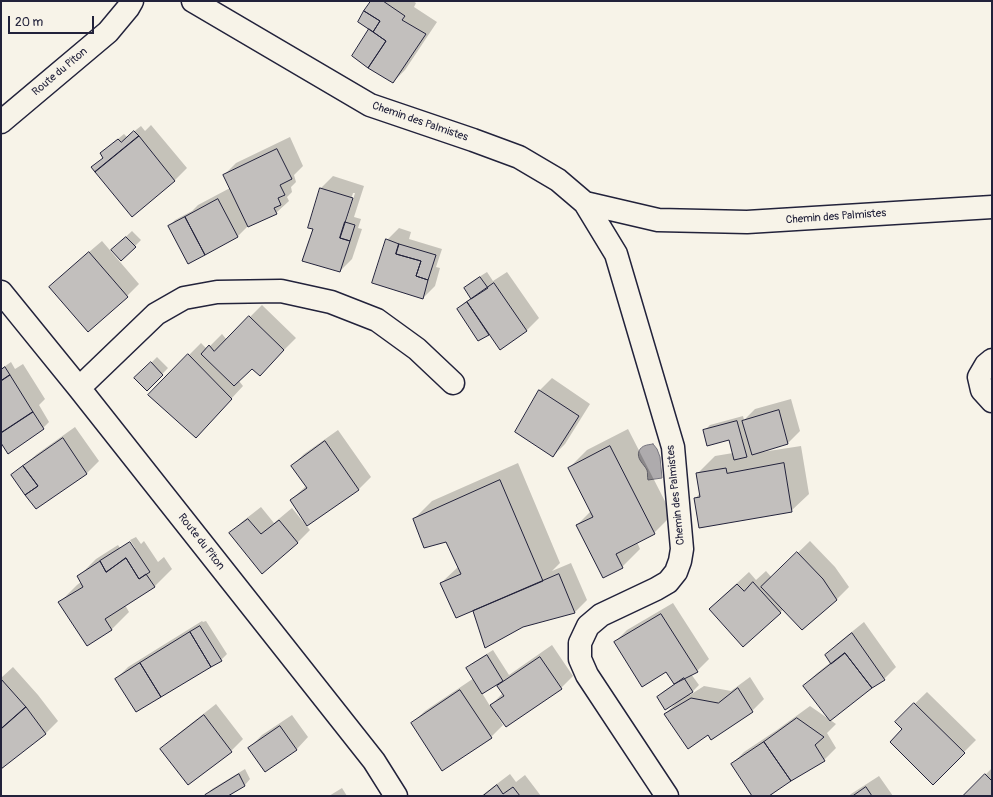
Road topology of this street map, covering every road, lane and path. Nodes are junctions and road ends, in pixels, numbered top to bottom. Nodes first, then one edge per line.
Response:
1 (132, 1) edge
2 (193, 1) edge
3 (1, 122) edge
4 (585, 203) junction
5 (992, 207) edge
6 (1, 292) edge
7 (992, 360) edge
8 (453, 383) dead end
9 (78, 388) junction
10 (992, 401) edge
11 (396, 796) edge
12 (667, 796) edge

1 - 3 street, Route du Piton
2 - 4 street, Chemin des Palmistes
4 - 5 street, Chemin des Palmistes
4 - 12 street, Chemin des Palmistes
6 - 9 street, Route du Piton
7 - 10 street
8 - 9 street
9 - 11 street, Route du Piton

